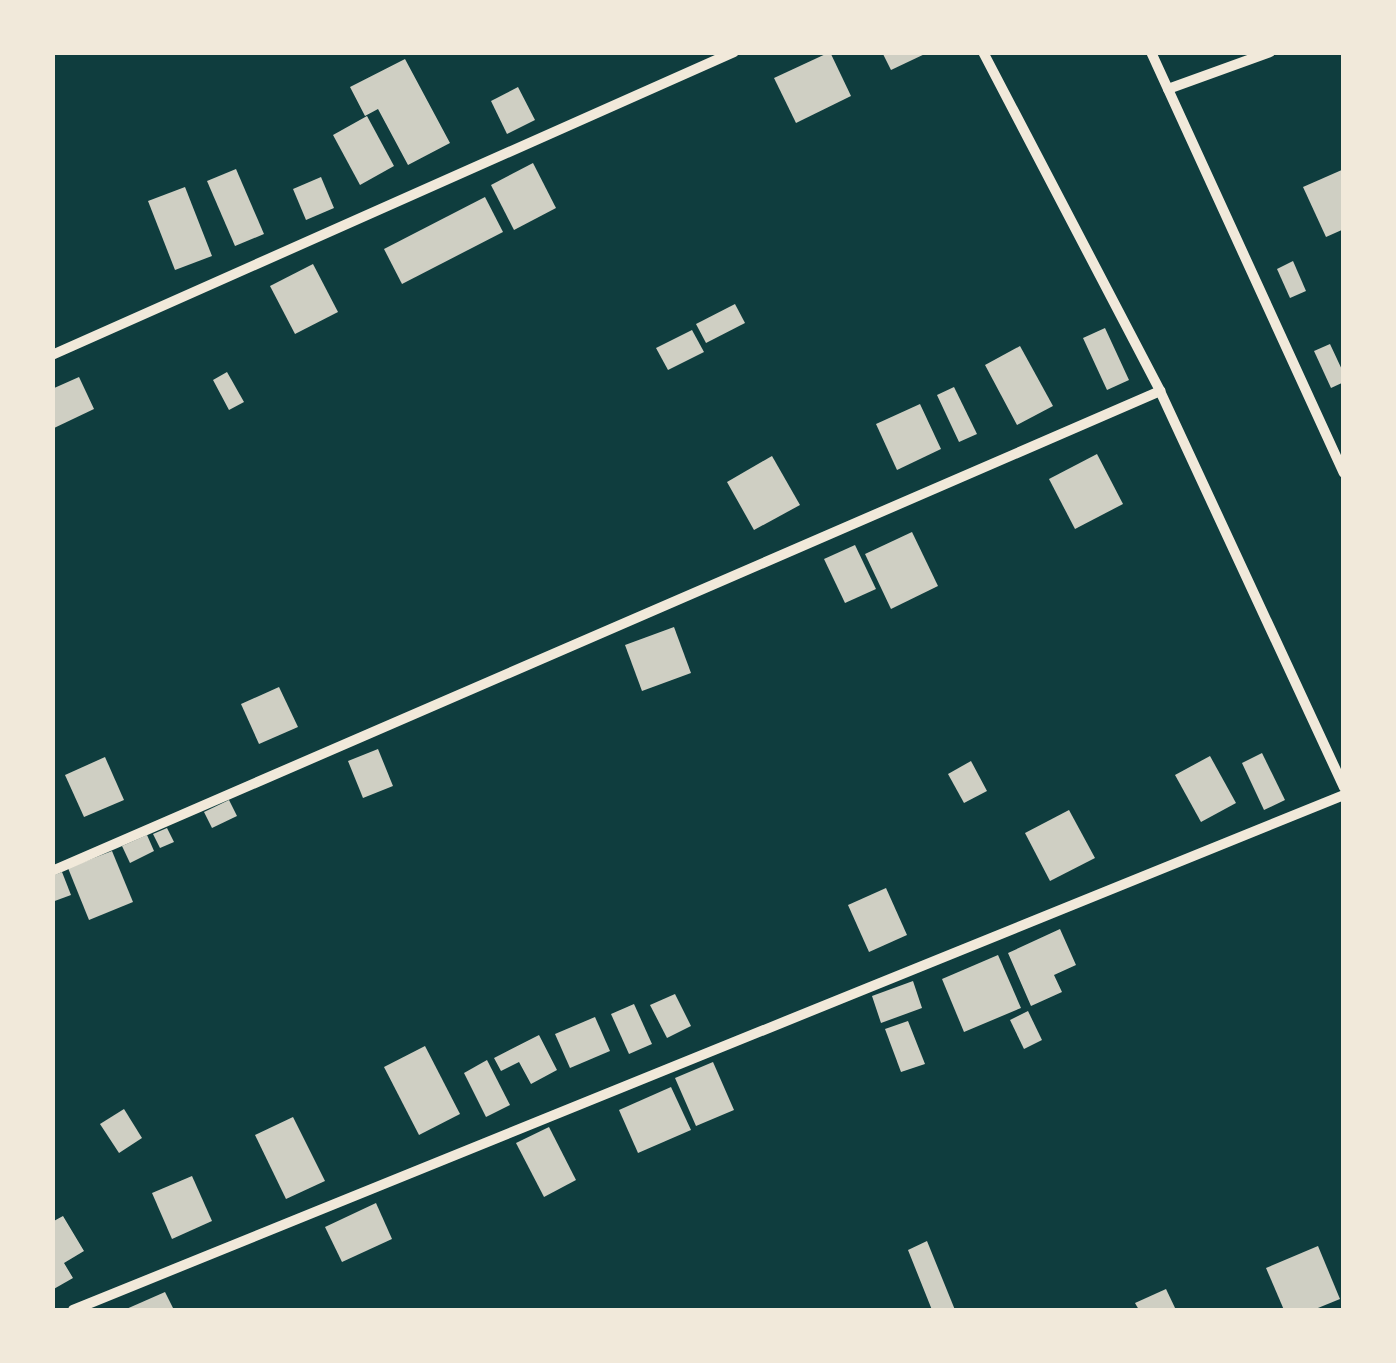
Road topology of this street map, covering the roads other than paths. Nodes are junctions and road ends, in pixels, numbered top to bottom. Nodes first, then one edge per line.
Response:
1 (734, 52) edge
2 (983, 52) edge
3 (1152, 52) edge
4 (1270, 52) edge
5 (1168, 88) junction
6 (52, 355) edge
7 (1160, 391) junction
8 (1344, 473) edge
9 (1344, 787) edge
10 (1344, 795) edge
11 (52, 871) edge
12 (73, 1310) edge

1 - 6 street
2 - 7 street
3 - 5 street
4 - 5 street
5 - 8 street
7 - 9 street
7 - 11 street
10 - 12 street

